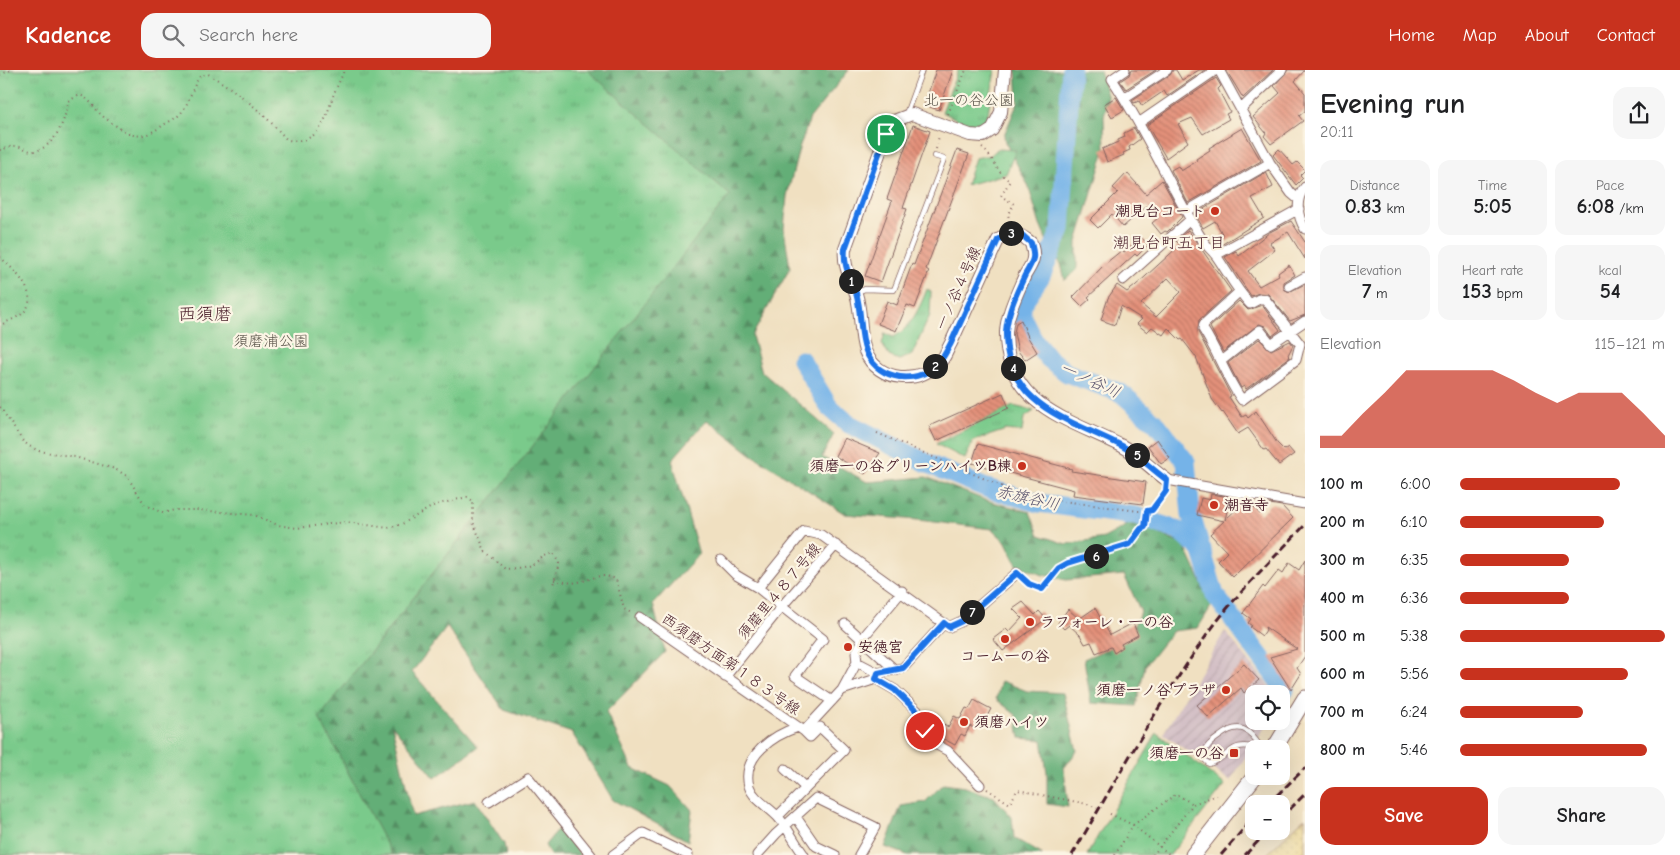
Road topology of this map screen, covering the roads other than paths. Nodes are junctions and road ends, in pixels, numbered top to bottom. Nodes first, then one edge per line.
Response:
1 (922, 70) edge
2 (1006, 70) edge
3 (1125, 70) edge
4 (1167, 70) edge
5 (1217, 70) edge
6 (1282, 70) edge
7 (1124, 98) junction
8 (1241, 109) junction
9 (905, 115) junction
10 (1140, 122) junction
11 (934, 156) road end
12 (1270, 163) junction
13 (1305, 187) edge
14 (1298, 199) junction
15 (1299, 209) junction
16 (1189, 215) junction
17 (1305, 228) edge
18 (1216, 255) junction
19 (1305, 277) edge
20 (1123, 280) dead end
21 (1290, 286) dead end
22 (1238, 292) junction
23 (856, 293) junction
24 (1305, 321) edge
25 (1290, 330) junction
26 (1301, 350) edge
27 (1221, 361) junction
28 (1167, 480) joint
29 (1305, 504) edge
30 (836, 545) junction
31 (721, 560) dead end
32 (1017, 573) road end
33 (758, 588) junction
34 (902, 591) junction
35 (782, 606) junction
36 (640, 618) road end
37 (944, 623) junction
38 (845, 624) dead end
39 (864, 637) junction
40 (857, 662) junction
41 (895, 670) junction
42 (877, 676) junction
43 (725, 677) junction
44 (842, 690) junction
45 (1305, 698) edge
46 (832, 701) junction
47 (801, 729) junction
48 (1279, 740) edge
49 (1261, 748) edge
50 (785, 769) dead end
51 (980, 785) road end
52 (1247, 785) edge
53 (806, 788) junction
54 (489, 802) dead end
55 (778, 816) junction
56 (796, 817) junction
57 (785, 828) junction
58 (591, 855) edge
59 (613, 855) edge
60 (688, 855) edge
61 (757, 855) edge
62 (804, 855) edge
63 (835, 855) edge
64 (859, 855) edge
65 (1193, 855) edge

1 - 9 lane
2 - 9 street
3 - 7 street
4 - 7 street
5 - 8 street
5 - 10 street
6 - 8 street
7 - 10 street
8 - 12 street
9 - 23 street, 一ノ谷４号線
10 - 16 street
11 - 23 lane
12 - 14 street
12 - 16 street
13 - 14 street
14 - 15 street
15 - 17 street
15 - 18 street
16 - 18 street
16 - 20 street
18 - 22 street
19 - 21 street
22 - 25 street
22 - 27 street
23 - 28 street, 一ノ谷４号線
24 - 25 street
25 - 26 street
25 - 27 street
26 - 27 street
28 - 29 street
30 - 33 street
30 - 34 street
30 - 35 street, 須磨里４８７号線
31 - 33 street
32 - 37 street
33 - 35 street
34 - 37 street
34 - 39 street
35 - 43 street, 須磨里４８７号線
35 - 46 street
36 - 43 street, 西須磨方面第１８３号線
37 - 41 street, 西須磨方面第１８３号線
38 - 39 street
39 - 40 street
39 - 41 street
40 - 42 street
40 - 44 street
41 - 42 street, 西須磨方面第１８３号線
42 - 44 street, 西須磨方面第１８３号線
42 - 51 street
43 - 47 street, 西須磨方面第１８３号線
44 - 46 street, 西須磨方面第１８３号線
45 - 48 highway
46 - 47 street, 西須磨方面第１８３号線
47 - 53 street
47 - 55 street
49 - 49 lane
50 - 53 street
52 - 65 highway
53 - 55 street
54 - 58 street
55 - 57 street
56 - 57 street
56 - 63 street
56 - 64 street
57 - 61 street
57 - 62 street
59 - 60 street

